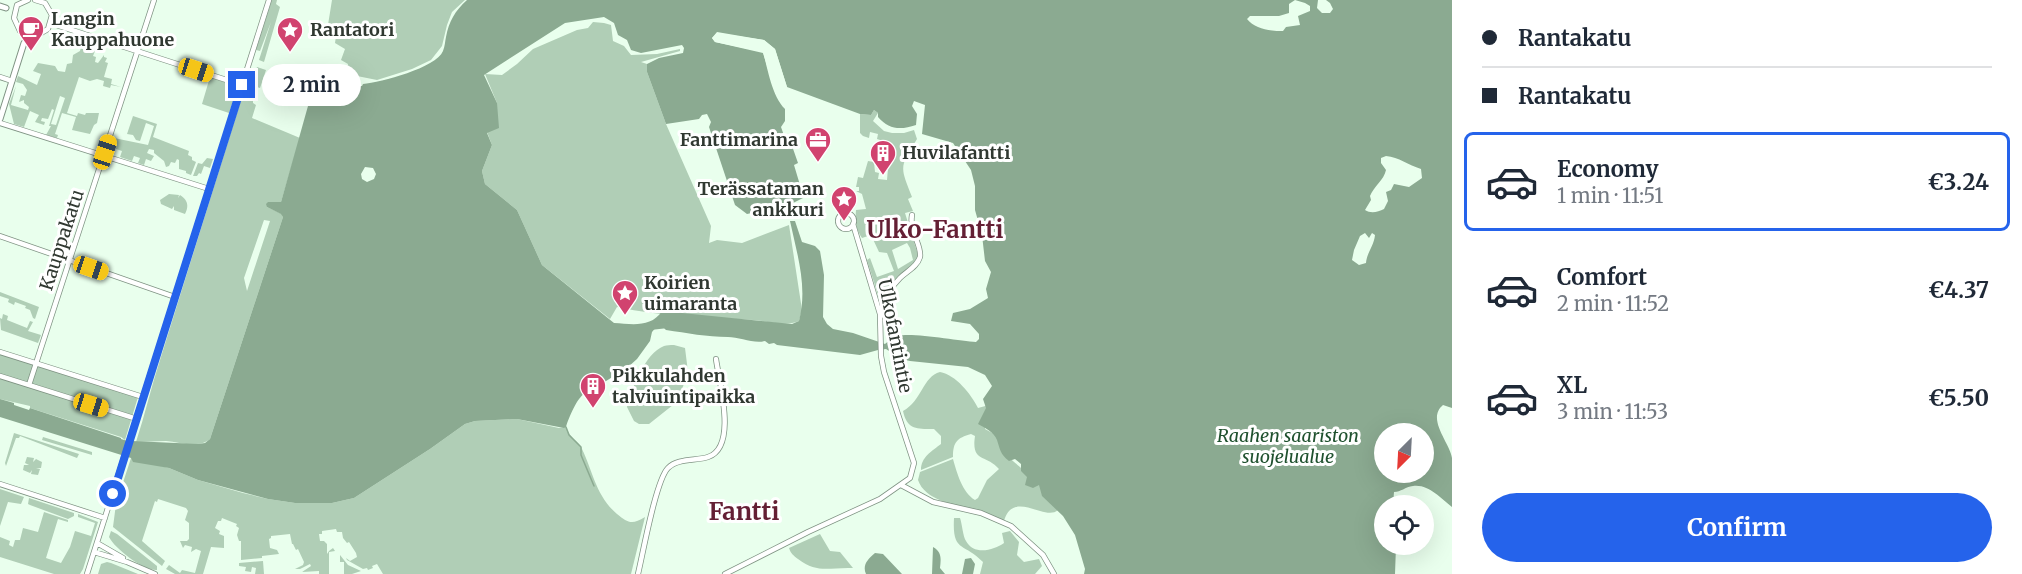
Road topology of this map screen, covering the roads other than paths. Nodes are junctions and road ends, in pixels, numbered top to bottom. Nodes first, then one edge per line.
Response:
1 (28, 0) edge
2 (37, 0) edge
3 (154, 0) edge
4 (269, 0) edge
5 (3, 7) edge
6 (16, 11) junction
7 (50, 22) junction
8 (27, 33) junction
9 (24, 43) joint
10 (138, 51) junction
11 (0, 77) edge
12 (12, 81) junction
13 (242, 85) junction
14 (0, 118) edge
15 (0, 123) edge
16 (104, 156) junction
17 (209, 189) junction
18 (912, 214) dead end
19 (853, 224) junction
20 (845, 228) junction
21 (0, 236) edge
22 (857, 240) junction
23 (70, 261) junction
24 (175, 297) junction
25 (880, 314) junction
26 (0, 352) edge
27 (716, 358) dead end
28 (35, 363) junction
29 (0, 376) edge
30 (29, 385) junction
31 (143, 397) junction
32 (137, 419) junction
33 (0, 484) edge
34 (901, 485) junction
35 (105, 518) junction
36 (97, 543) junction
37 (94, 552) junction
38 (127, 562) junction
39 (87, 574) edge
40 (155, 574) edge
41 (638, 574) edge
42 (725, 574) edge
43 (1054, 574) edge

1 - 6 street
2 - 7 street
3 - 10 street, Kauppakatu
4 - 13 street
5 - 6 street
6 - 8 street
7 - 8 street
7 - 10 street
8 - 9 street
9 - 12 street
10 - 13 street
10 - 16 street, Kauppakatu
11 - 12 street
12 - 14 street
13 - 17 street
15 - 16 street
16 - 17 street
16 - 23 street, Kauppakatu
17 - 24 street
18 - 25 street
19 - 20 street
19 - 20 street
19 - 22 street, Ulkofantintie
20 - 22 street, Ulkofantintie
21 - 23 street
22 - 25 street, Ulkofantintie
23 - 24 street
23 - 28 street, Kauppakatu
24 - 31 street
25 - 34 street, Ulkofantintie
26 - 28 street
27 - 41 street
28 - 30 street, Kauppakatu
28 - 31 street
29 - 30 street
30 - 32 street
31 - 32 street
32 - 35 street
33 - 35 street
34 - 42 street
34 - 43 street
35 - 36 street
36 - 37 street
36 - 38 street
37 - 38 street
37 - 39 street
38 - 40 street

